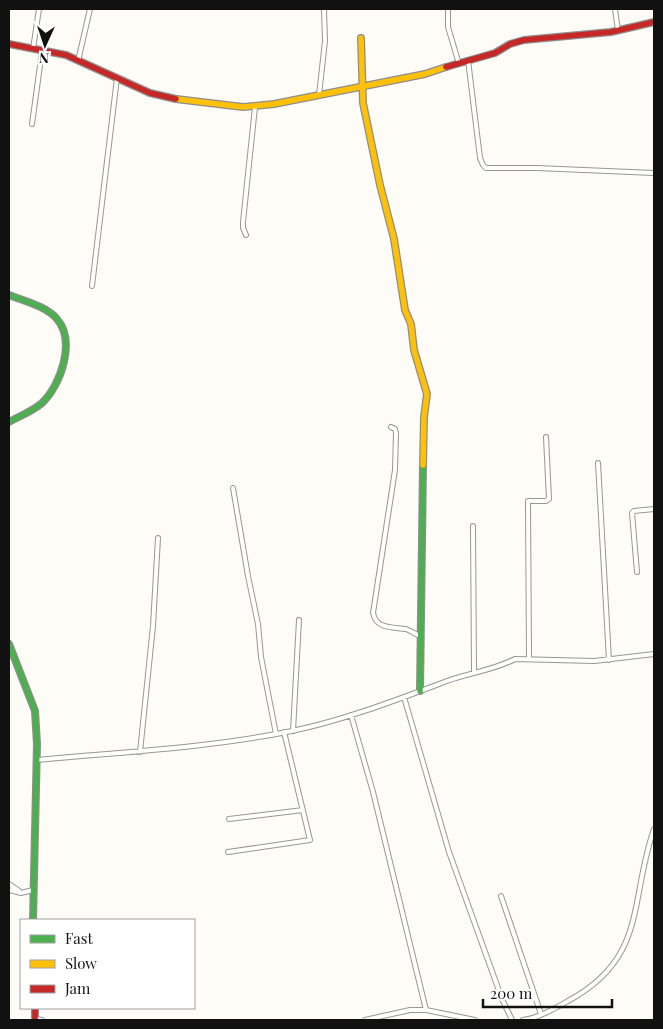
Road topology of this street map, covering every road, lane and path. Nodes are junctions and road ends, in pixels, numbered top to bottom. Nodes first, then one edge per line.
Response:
1 (39, 9) edge
2 (90, 9) edge
3 (324, 9) edge
4 (448, 9) edge
5 (614, 9) edge
6 (654, 22) edge
7 (618, 30) junction
8 (361, 38) dead end
9 (9, 44) edge
10 (33, 49) junction
11 (42, 51) junction
12 (468, 60) junction
13 (78, 61) junction
14 (459, 64) junction
15 (117, 78) junction
16 (363, 86) junction
17 (319, 95) junction
18 (255, 107) junction
19 (32, 124) dead end
20 (654, 173) edge
21 (246, 235) dead end
22 (92, 286) dead end
23 (9, 295) edge
24 (9, 422) edge
25 (392, 427) dead end
26 (546, 437) dead end
27 (598, 463) dead end
28 (233, 488) dead end
29 (654, 509) edge
30 (473, 526) dead end
31 (158, 538) dead end
32 (637, 572) dead end
33 (299, 620) dead end
34 (420, 636) junction
35 (9, 644) edge
36 (654, 654) edge
37 (528, 659) junction
38 (609, 660) junction
39 (474, 672) junction
40 (420, 691) junction
41 (404, 697) junction
42 (351, 715) junction
43 (293, 731) junction
44 (284, 732) junction
45 (276, 734) junction
46 (140, 752) junction
47 (37, 760) junction
48 (303, 810) junction
49 (229, 819) dead end
50 (654, 828) edge
51 (228, 852) dead end
52 (9, 884) edge
53 (9, 890) edge
54 (33, 890) junction
55 (26, 893) junction
56 (501, 896) dead end
57 (33, 919) edge
58 (426, 1010) junction
59 (541, 1014) junction
60 (365, 1020) edge
61 (475, 1020) edge
62 (512, 1020) edge
63 (523, 1020) edge

1 - 10 street
2 - 13 street
3 - 17 street
4 - 14 street
5 - 7 street
6 - 7 street
7 - 12 street
8 - 16 street
9 - 10 street
10 - 11 street
11 - 13 street
11 - 19 street
12 - 14 street
12 - 20 street
13 - 15 street
14 - 16 street
15 - 18 street
15 - 22 street
16 - 17 street
16 - 34 street
17 - 18 street
18 - 21 street
23 - 24 street
25 - 34 street
26 - 37 street
27 - 38 street
28 - 45 street
29 - 32 street
30 - 39 street
31 - 46 street
33 - 43 street
34 - 40 street
35 - 47 street
36 - 38 street
37 - 38 street
37 - 39 street
39 - 40 street
40 - 41 street
41 - 42 street
41 - 62 street
42 - 43 street
42 - 58 street
43 - 44 street
44 - 45 street
44 - 48 street
45 - 46 street
46 - 47 street
47 - 54 street
48 - 49 street
48 - 51 street
50 - 59 street
52 - 55 street
53 - 55 street
54 - 55 street
54 - 57 street
56 - 59 street
58 - 60 street
58 - 61 street
59 - 63 street

